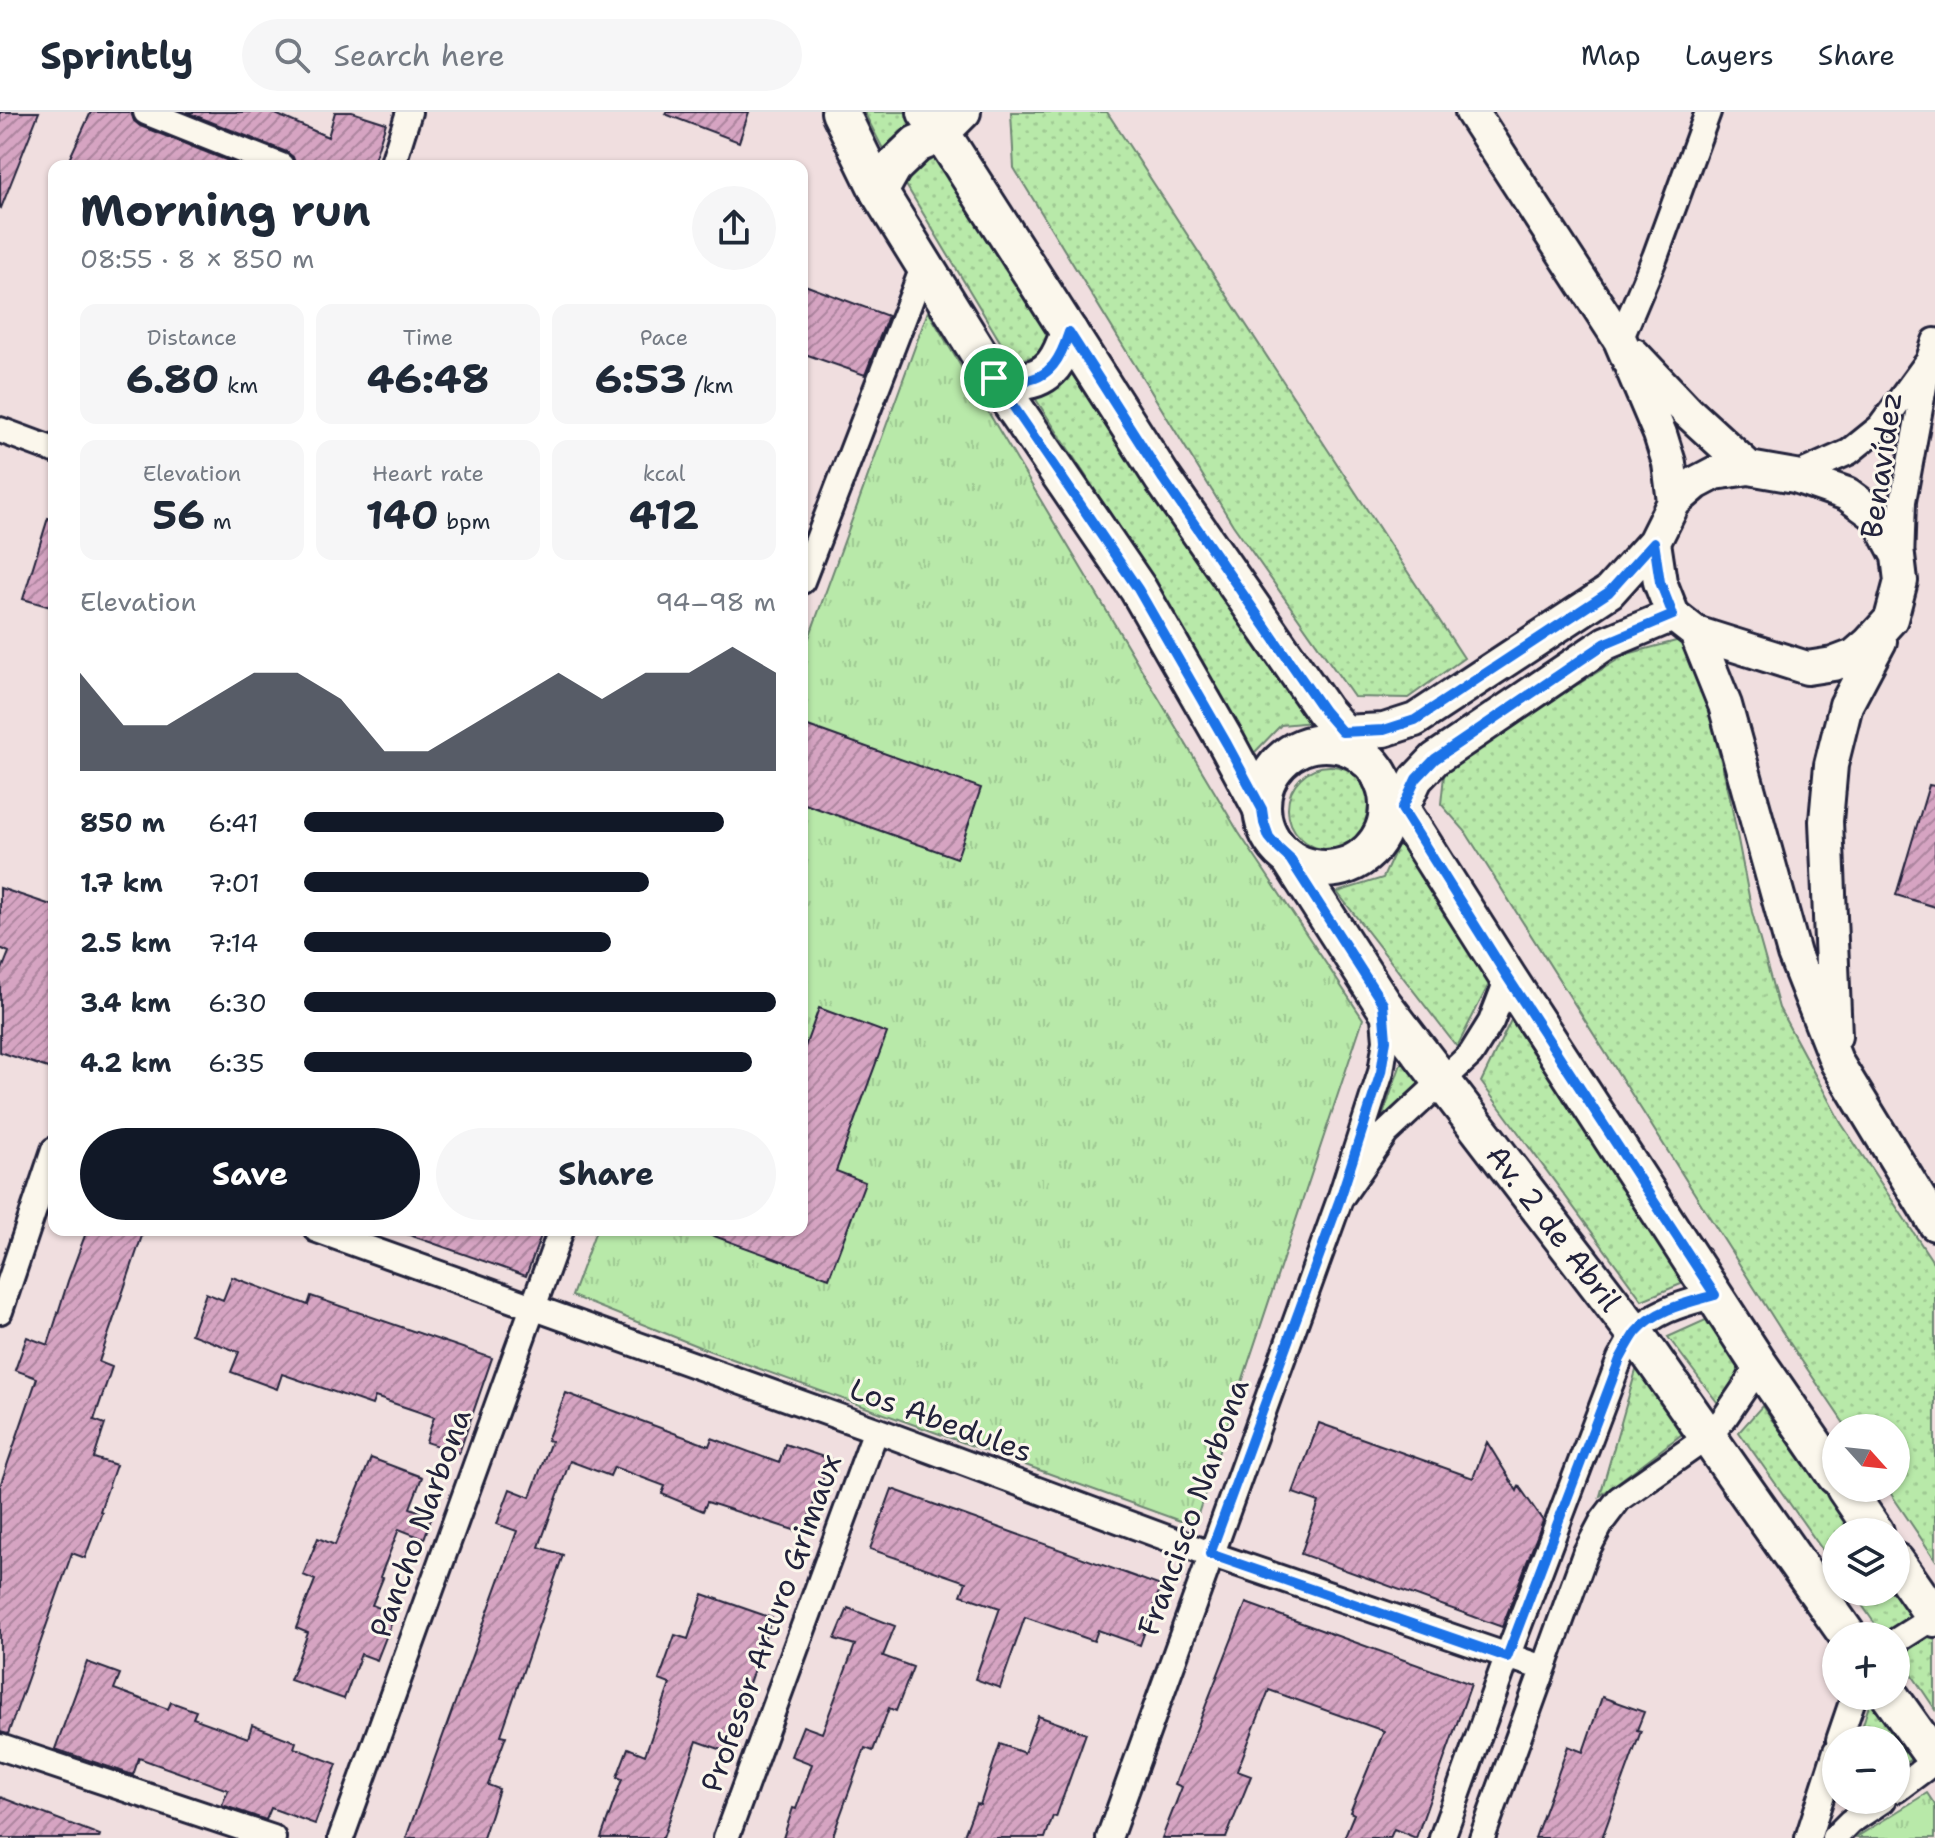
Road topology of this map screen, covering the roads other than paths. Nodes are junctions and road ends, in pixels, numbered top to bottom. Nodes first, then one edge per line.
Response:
1 (146, 112) edge
2 (409, 112) edge
3 (840, 112) edge
4 (1472, 112) edge
5 (1708, 112) edge
6 (944, 119) edge
7 (266, 160) edge
8 (394, 160) edge
9 (879, 192) junction
10 (924, 265) junction
11 (1069, 332) junction
12 (1620, 340) junction
13 (1932, 350) edge
14 (994, 378) junction
15 (0, 430) edge
16 (48, 448) edge
17 (1749, 468) junction
18 (1795, 476) junction
19 (1674, 502) junction
20 (1654, 542) junction
21 (808, 557) edge
22 (1901, 581) junction
23 (1891, 619) junction
24 (1684, 624) junction
25 (1326, 738) junction
26 (1262, 809) junction
27 (1392, 822) junction
28 (1290, 859) junction
29 (1508, 978) junction
30 (1383, 1004) junction
31 (1837, 1063) junction
32 (1443, 1080) junction
33 (48, 1168) edge
34 (1340, 1199) junction
35 (1935, 1224) edge
36 (334, 1236) edge
37 (559, 1236) edge
38 (1715, 1295) junction
39 (532, 1308) junction
40 (0, 1311) edge
41 (1635, 1333) junction
42 (1758, 1363) junction
43 (876, 1430) junction
44 (1709, 1436) junction
45 (1822, 1456) edge
46 (1210, 1554) junction
47 (1910, 1582) edge
48 (1935, 1617) edge
49 (1838, 1622) edge
50 (1910, 1632) edge
51 (1507, 1657) junction
52 (1543, 1668) junction
53 (1900, 1710) edge
54 (0, 1747) edge
55 (1935, 1760) edge
56 (1910, 1779) edge
57 (1822, 1794) edge
58 (1862, 1814) edge
59 (273, 1838) edge
60 (341, 1838) edge
61 (726, 1838) edge
62 (1109, 1838) edge
63 (1442, 1838) edge
64 (1482, 1838) edge
65 (1808, 1838) edge
66 (1834, 1838) edge

1 - 7 street
2 - 8 street
3 - 9 main road
4 - 12 street
5 - 12 street
6 - 9 main road
6 - 11 main road
9 - 10 main road
10 - 14 main road
10 - 21 street
11 - 14 main road
11 - 25 main road
12 - 17 street
12 - 19 street
13 - 18 street, Benavídez
13 - 22 street, Benavídez
14 - 26 main road
15 - 16 street
17 - 18 street
17 - 19 street
18 - 22 street
19 - 20 street
20 - 24 street
20 - 25 street
22 - 23 street
23 - 24 street
23 - 31 street
24 - 27 street
24 - 31 street
25 - 26 main road
25 - 27 main road
26 - 28 main road
27 - 28 main road
27 - 29 main road
28 - 30 main road, Av. 2 de Abril
29 - 32 street, Francisco Narbona
29 - 38 main road
30 - 32 main road, Av. 2 de Abril
30 - 34 street, Francisco Narbona
31 - 35 street
32 - 34 street, Francisco Narbona
32 - 41 main road, Av. 2 de Abril
33 - 40 street
34 - 46 street, Francisco Narbona
36 - 39 street, Los Abedules
37 - 39 street, Pancho Narbona
38 - 41 street
38 - 42 main road
39 - 43 street, Los Abedules
39 - 60 street, Pancho Narbona
41 - 44 main road, Av. 2 de Abril
41 - 51 street
42 - 44 street
42 - 45 main road
43 - 46 street, Los Abedules
43 - 61 street, Profesor Arturo Grimaux
44 - 49 main road, Av. 2 de Abril
44 - 52 street
46 - 51 street, Los Abedules
46 - 62 street, Francisco Narbona
47 - 48 main road
48 - 50 street
51 - 52 street, Los Abedules
51 - 63 street
52 - 64 street
53 - 55 main road
54 - 59 street
55 - 56 street
57 - 65 street
58 - 66 street

